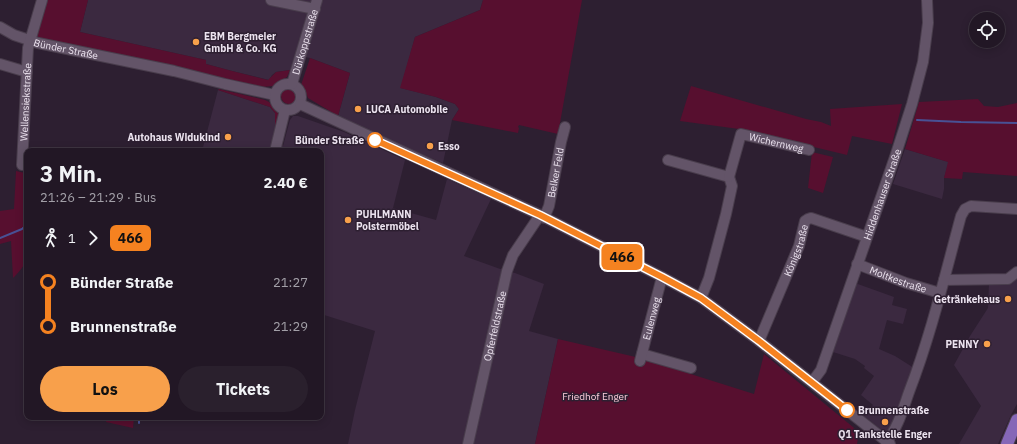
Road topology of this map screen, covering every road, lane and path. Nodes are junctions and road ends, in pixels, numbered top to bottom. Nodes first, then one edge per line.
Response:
1 (42, 0) edge
2 (271, 0) edge
3 (928, 0) edge
4 (316, 5) edge
5 (0, 27) edge
6 (30, 40) junction
7 (0, 64) edge
8 (27, 72) junction
9 (292, 84) junction
10 (275, 95) junction
11 (300, 104) junction
12 (285, 110) junction
13 (565, 127) dead end
14 (276, 148) edge
15 (809, 150) dead end
16 (668, 160) dead end
17 (22, 165) dead end
18 (729, 176) junction
19 (1017, 209) edge
20 (542, 216) junction
21 (867, 237) junction
22 (858, 264) junction
23 (1017, 272) edge
24 (662, 277) junction
25 (944, 280) junction
26 (940, 293) junction
27 (701, 298) junction
28 (759, 341) junction
29 (691, 368) dead end
30 (812, 382) junction
31 (1017, 420) edge
32 (888, 443) edge
33 (468, 444) edge
34 (1006, 444) edge

1 - 6 street, Wellensiekstraße
2 - 4 street
3 - 21 street, Hiddenhauser Straße
4 - 9 street, Dürkoppstraße
5 - 6 street, Bünder Straße
6 - 8 street, Wellensiekstraße
6 - 10 street, Bünder Straße
7 - 8 street
8 - 17 street, Wellensiekstraße
9 - 10 street
9 - 11 street
10 - 12 street
11 - 12 street
11 - 20 street
12 - 14 street
13 - 20 street, Belker Feld
15 - 18 street, Wichernweg
16 - 18 street
18 - 27 street
19 - 25 street
20 - 24 street
20 - 33 street, Opferfeldstraße
21 - 22 street, Hiddenhauser Straße
21 - 28 street, Königstraße
22 - 26 street, Moltkestraße
22 - 30 street, Hiddenhauser Straße
23 - 25 street
24 - 27 street
24 - 29 street, Eulenweg
25 - 26 street
26 - 32 street
27 - 28 street
28 - 30 street
30 - 32 street
31 - 34 main road

